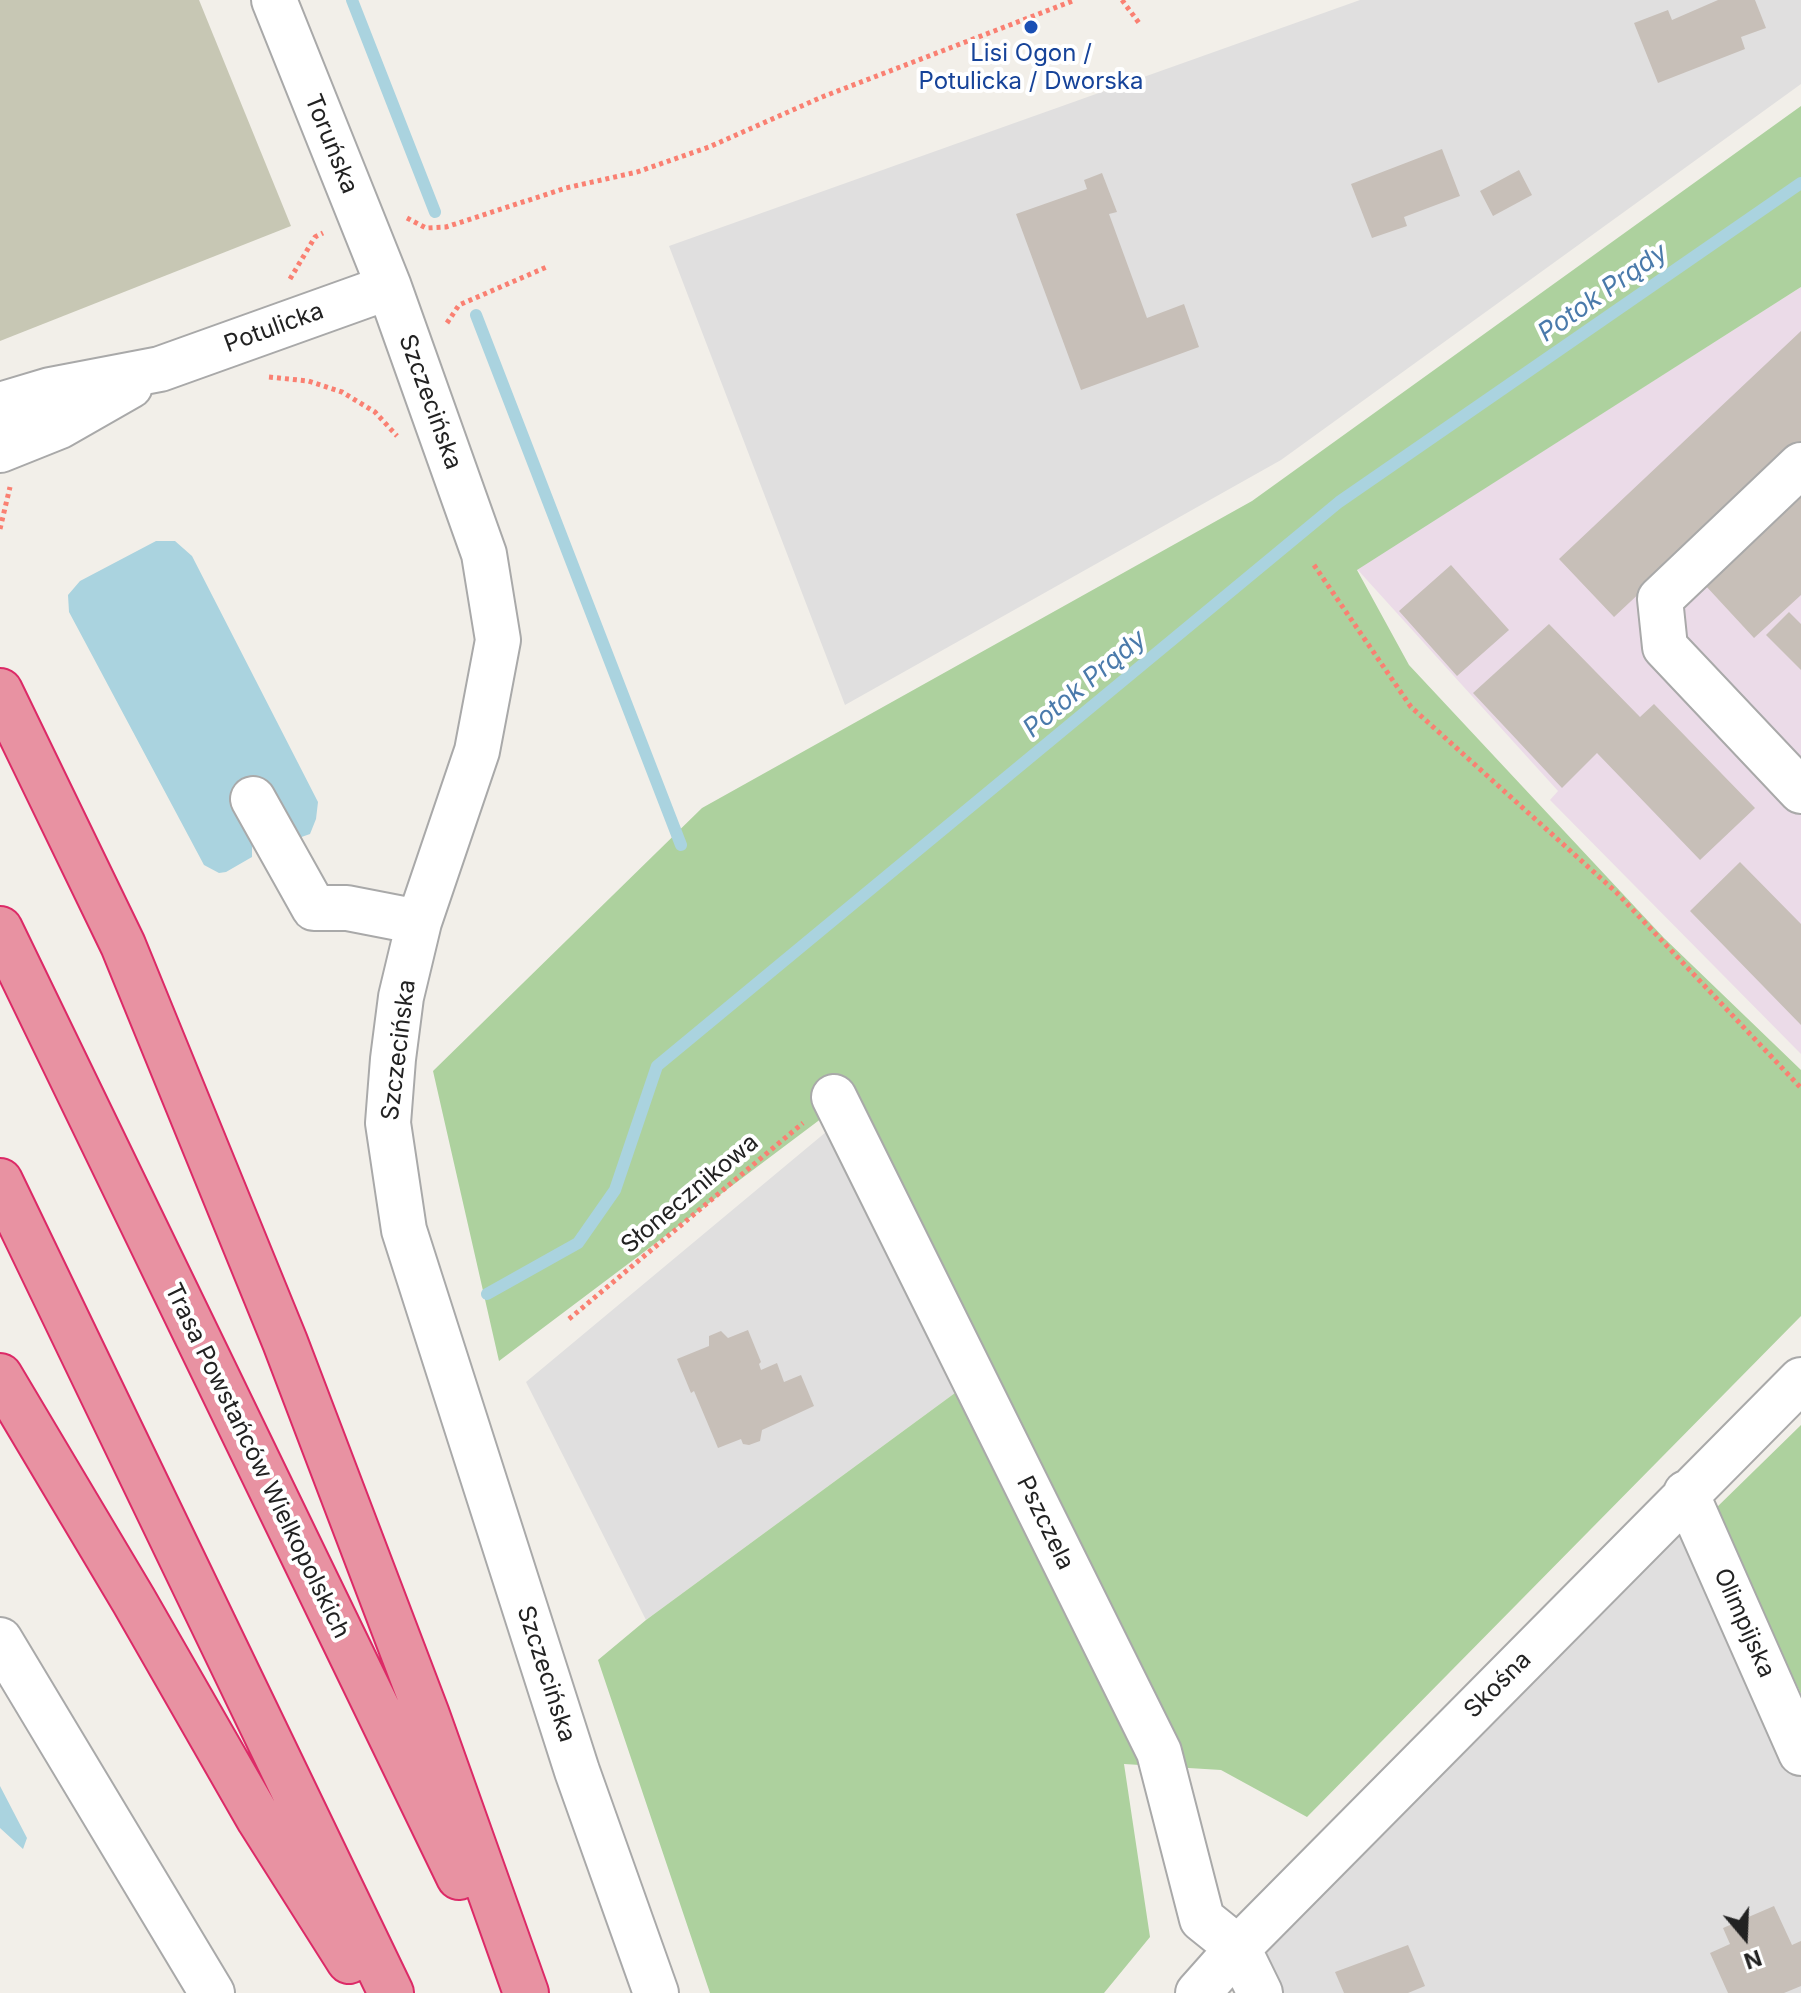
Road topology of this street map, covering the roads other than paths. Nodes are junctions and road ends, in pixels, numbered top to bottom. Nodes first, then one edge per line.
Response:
1 (274, 0) edge
2 (389, 287) junction
3 (160, 369) junction
4 (0, 405) edge
5 (1801, 465) edge
6 (5, 468) edge
7 (0, 691) edge
8 (1801, 791) edge
9 (253, 799) dead end
10 (419, 922) junction
11 (0, 929) edge
12 (834, 1097) road end
13 (0, 1181) edge
14 (0, 1376) edge
15 (1801, 1380) edge
16 (1686, 1493) junction
17 (0, 1640) edge
18 (1801, 1753) edge
19 (1238, 1948) junction
20 (212, 1993) edge
21 (369, 1993) edge
22 (391, 1993) edge
23 (514, 1993) edge
24 (526, 1993) edge
25 (656, 1993) edge
26 (1198, 1993) edge
27 (1260, 1993) edge

1 - 2 street, Toruńska
2 - 3 street, Potulicka
2 - 10 street, Szczecińska
3 - 4 street, Potulicka
3 - 6 street, Potulicka
5 - 8 street
7 - 24 highway
9 - 10 street
10 - 25 street, Szczecińska
11 - 23 highway, Trasa Powstańców Wielkopolskich
12 - 19 street, Pszczela
13 - 22 highway
14 - 21 highway
15 - 16 street, Skośna
16 - 18 street, Olimpijska
16 - 19 street, Skośna
17 - 20 street
19 - 26 street, Skośna
19 - 27 street

